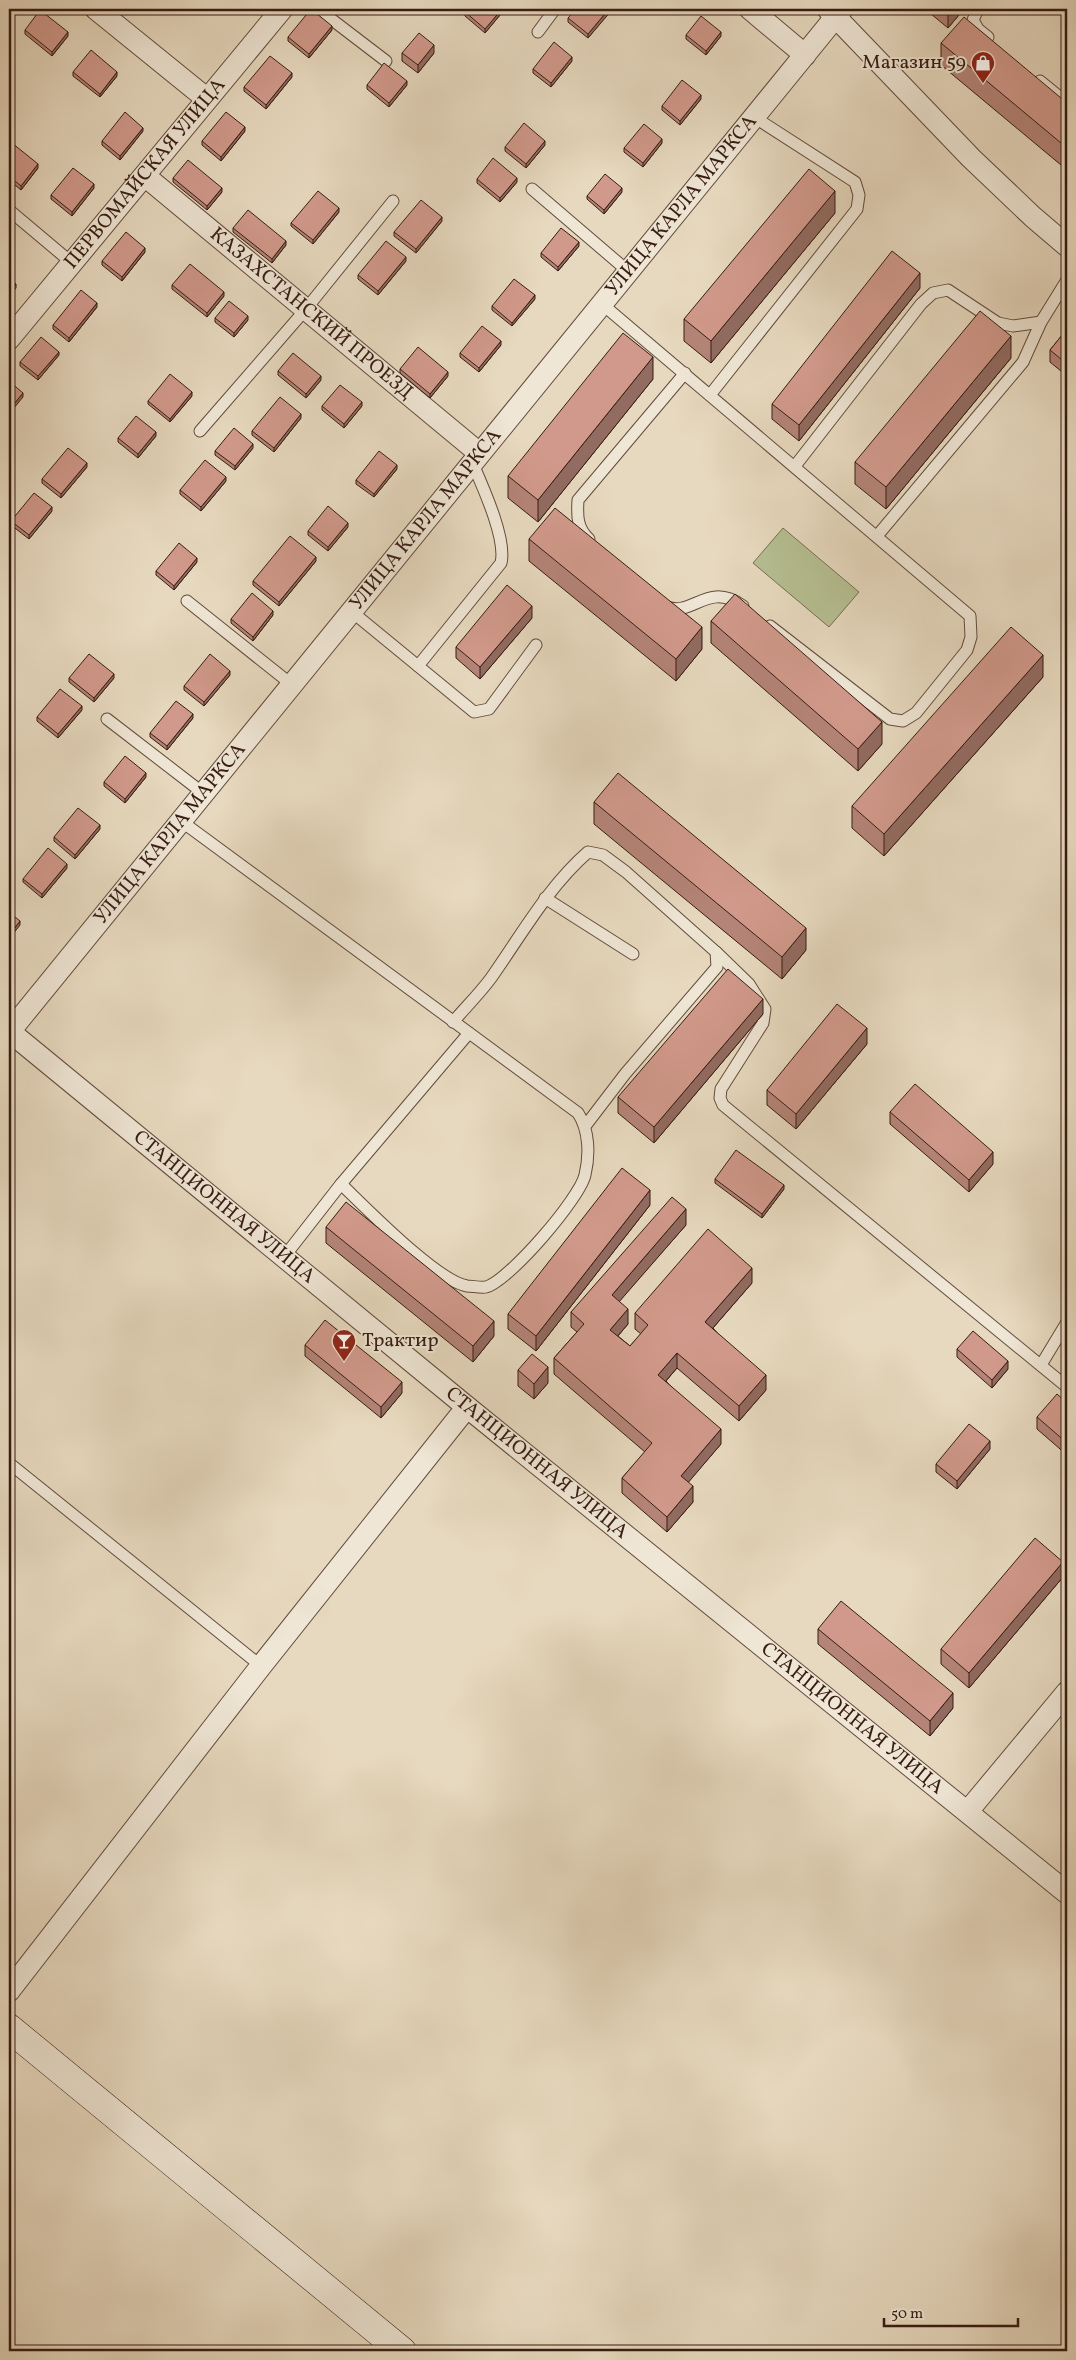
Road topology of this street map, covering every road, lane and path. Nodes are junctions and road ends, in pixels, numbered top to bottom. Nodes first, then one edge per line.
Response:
1 (96, 9) edge
2 (282, 9) edge
3 (318, 9) edge
4 (555, 9) edge
5 (750, 9) edge
6 (978, 9) edge
7 (835, 11) edge
8 (538, 32) dead end
9 (1000, 48) edge
10 (805, 55) junction
11 (386, 61) dead end
12 (1030, 72) edge
13 (207, 99) junction
14 (1067, 103) edge
15 (754, 117) junction
16 (145, 176) junction
17 (532, 189) dead end
18 (393, 201) dead end
19 (9, 210) edge
20 (1067, 246) edge
21 (72, 263) junction
22 (629, 272) junction
23 (1067, 280) edge
24 (602, 304) junction
25 (306, 309) junction
26 (1041, 322) junction
27 (9, 338) edge
28 (685, 373) junction
29 (710, 395) junction
30 (200, 431) dead end
31 (475, 457) junction
32 (795, 466) junction
33 (878, 536) junction
34 (596, 546) edge
35 (652, 597) edge
36 (187, 601) dead end
37 (351, 611) junction
38 (536, 645) dead end
39 (418, 666) junction
40 (292, 684) junction
41 (107, 719) dead end
42 (203, 793) junction
43 (181, 821) junction
44 (545, 898) junction
45 (716, 952) junction
46 (633, 954) dead end
47 (453, 1022) junction
48 (9, 1031) edge
49 (469, 1033) junction
50 (586, 1124) junction
51 (341, 1184) junction
52 (284, 1257) junction
53 (1067, 1322) edge
54 (1041, 1365) junction
55 (1067, 1387) edge
56 (467, 1407) junction
57 (9, 1463) edge
58 (260, 1666) junction
59 (1067, 1692) edge
60 (968, 1811) junction
61 (1067, 1894) edge
62 (9, 1991) edge
63 (9, 2028) edge
64 (402, 2351) edge

1 - 13 street
2 - 13 street, ПЕРВОМАЙСКАЯ УЛИЦА
3 - 11 lane
4 - 8 lane
5 - 10 street
6 - 9 lane
7 - 10 street, УЛИЦА КАРЛА МАРКСА
7 - 20 street
10 - 15 street, УЛИЦА КАРЛА МАРКСА
12 - 14 lane
13 - 16 street, ПЕРВОМАЙСКАЯ УЛИЦА
15 - 22 street, УЛИЦА КАРЛА МАРКСА
15 - 29 lane
16 - 21 street, ПЕРВОМАЙСКАЯ УЛИЦА
16 - 25 street, КАЗАХСТАНСКИЙ ПРОЕЗД
17 - 22 lane
18 - 25 lane
19 - 21 lane
21 - 27 street, ПЕРВОМАЙСКАЯ УЛИЦА
22 - 24 street, УЛИЦА КАРЛА МАРКСА
23 - 26 lane
24 - 28 lane
24 - 31 street, УЛИЦА КАРЛА МАРКСА
25 - 30 lane
25 - 31 street, КАЗАХСТАНСКИЙ ПРОЕЗД
26 - 32 lane
26 - 33 lane
28 - 29 lane
28 - 34 lane
29 - 32 lane
31 - 37 street, УЛИЦА КАРЛА МАРКСА
31 - 39 lane
32 - 33 lane
33 - 35 lane
36 - 40 lane
37 - 39 lane
37 - 40 street, УЛИЦА КАРЛА МАРКСА
38 - 39 lane
40 - 42 street, УЛИЦА КАРЛА МАРКСА
41 - 42 lane
42 - 43 street, УЛИЦА КАРЛА МАРКСА
43 - 47 lane
43 - 48 street, УЛИЦА КАРЛА МАРКСА
44 - 45 lane
44 - 46 lane
44 - 47 lane
45 - 50 lane
45 - 54 lane
47 - 49 lane
48 - 52 street, СТАНЦИОННАЯ УЛИЦА
49 - 50 lane
49 - 51 lane
50 - 51 lane
51 - 52 lane
52 - 56 street, СТАНЦИОННАЯ УЛИЦА
53 - 54 lane
54 - 55 lane
56 - 58 street
56 - 60 street, СТАНЦИОННАЯ УЛИЦА
57 - 58 lane
58 - 62 street
59 - 60 street
60 - 61 street, СТАНЦИОННАЯ УЛИЦА
63 - 64 main road

